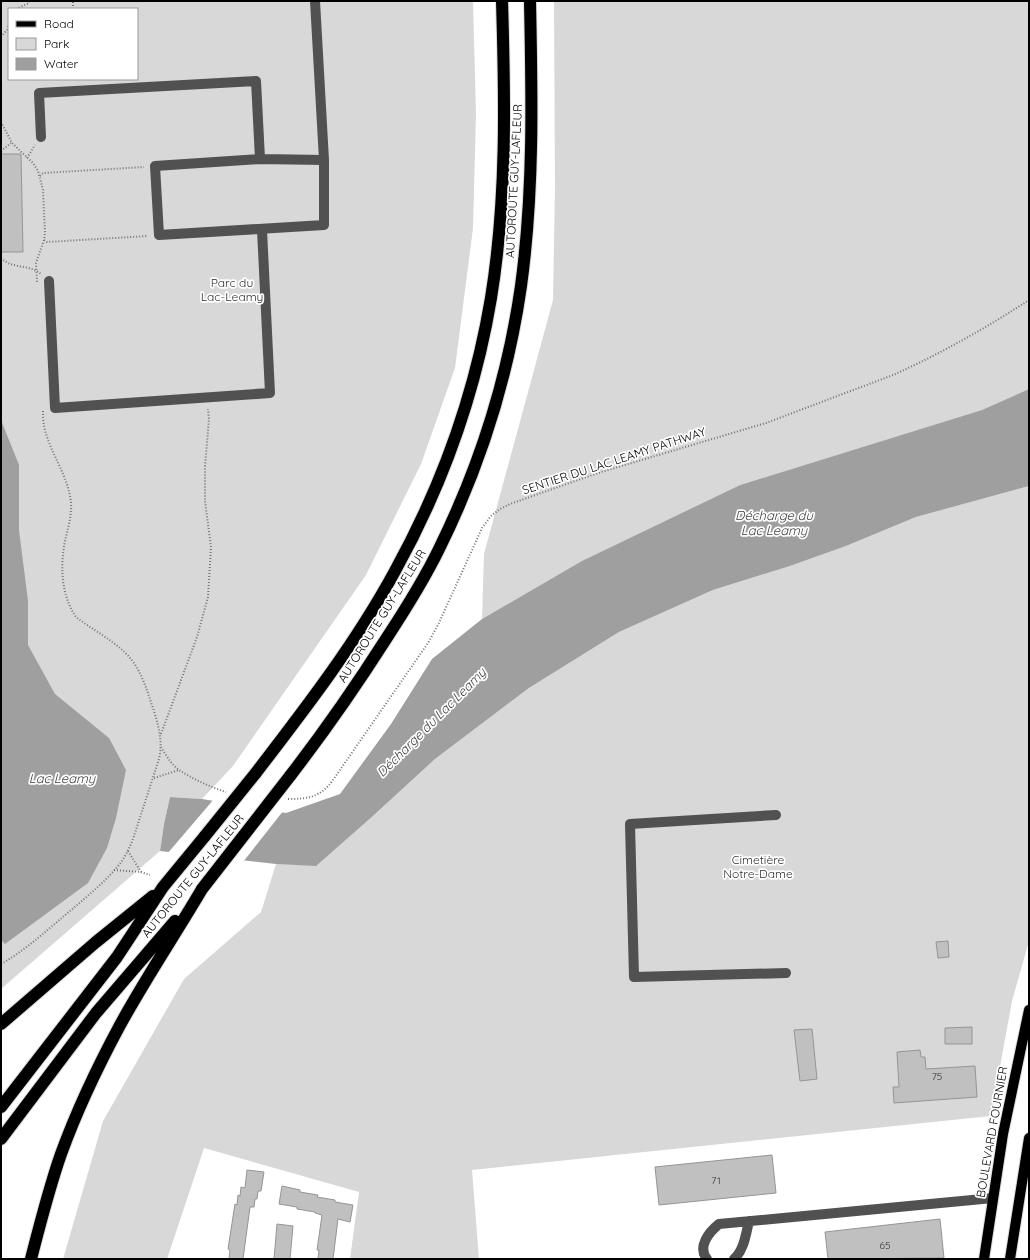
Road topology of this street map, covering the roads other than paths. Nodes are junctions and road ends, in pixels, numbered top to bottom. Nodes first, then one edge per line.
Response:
1 (315, 1) edge
2 (502, 1) edge
3 (530, 1) edge
4 (41, 137) road end
5 (260, 159) junction
6 (324, 160) junction
7 (262, 230) junction
8 (49, 280) road end
9 (776, 815) dead end
10 (163, 887) junction
11 (202, 889) junction
12 (786, 973) dead end
13 (1029, 1010) edge
14 (1, 1024) edge
15 (1, 1107) edge
16 (1029, 1138) edge
17 (1, 1139) edge
18 (993, 1198) junction
19 (749, 1221) junction
20 (31, 1259) edge
21 (708, 1259) edge
22 (734, 1259) edge
23 (984, 1259) edge
24 (1010, 1259) edge

1 - 6 lane
2 - 10 highway, AUTOROUTE GUY-LAFLEUR, bridge
3 - 11 highway, AUTOROUTE GUY-LAFLEUR, bridge
4 - 5 lane
5 - 6 lane
5 - 7 lane
6 - 7 lane
7 - 8 lane
9 - 12 lane
10 - 14 highway
10 - 15 highway, AUTOROUTE GUY-LAFLEUR
11 - 17 highway, AUTOROUTE GUY-LAFLEUR
11 - 20 highway
13 - 18 main road, BOULEVARD FOURNIER
16 - 24 main road
18 - 19 lane
18 - 23 main road, BOULEVARD FOURNIER
19 - 21 lane
19 - 22 lane

